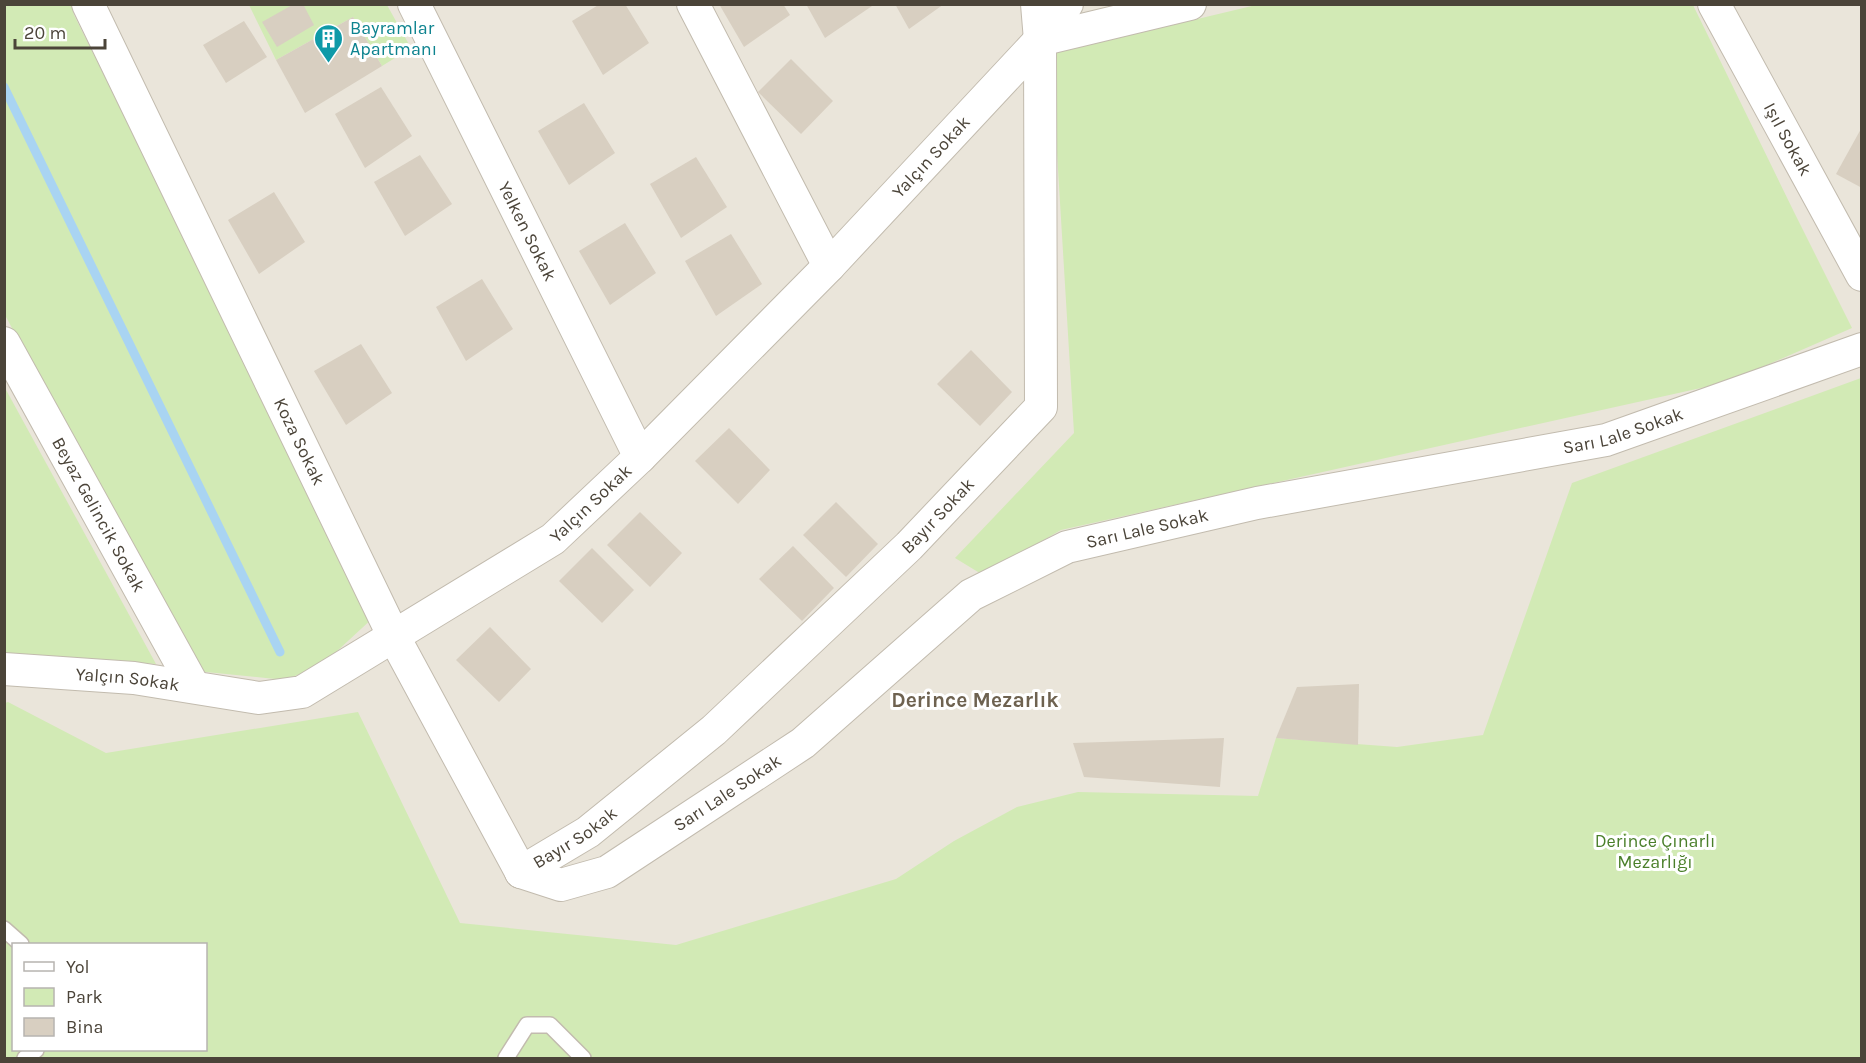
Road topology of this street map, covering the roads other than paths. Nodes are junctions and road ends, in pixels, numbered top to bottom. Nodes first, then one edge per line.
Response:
1 (88, 4) edge
2 (414, 4) edge
3 (693, 4) edge
4 (1037, 4) edge
5 (1067, 4) edge
6 (1190, 4) edge
7 (1714, 4) edge
8 (1040, 40) junction
9 (829, 266) junction
10 (1862, 275) edge
11 (4, 343) edge
12 (1862, 349) edge
13 (640, 458) junction
14 (394, 637) junction
15 (4, 669) edge
16 (194, 687) junction
17 (521, 872) junction
18 (4, 929) edge
19 (19, 943) edge
20 (506, 1059) edge
21 (584, 1059) edge

1 - 14 street, Koza Sokak
2 - 13 street, Yelken Sokak
3 - 9 street
4 - 8 street, Bayır Sokak
5 - 8 street, Yalçın Sokak
6 - 8 street
7 - 10 street, Işıl Sokak
8 - 9 street, Yalçın Sokak
8 - 17 street, Bayır Sokak
9 - 13 street, Yalçın Sokak
11 - 16 street, Beyaz Gelincik Sokak
12 - 17 street, Sarı Lale Sokak
13 - 14 street, Yalçın Sokak
14 - 16 street, Yalçın Sokak
14 - 17 street, Koza Sokak
15 - 16 street, Yalçın Sokak
18 - 19 lane
20 - 21 lane

